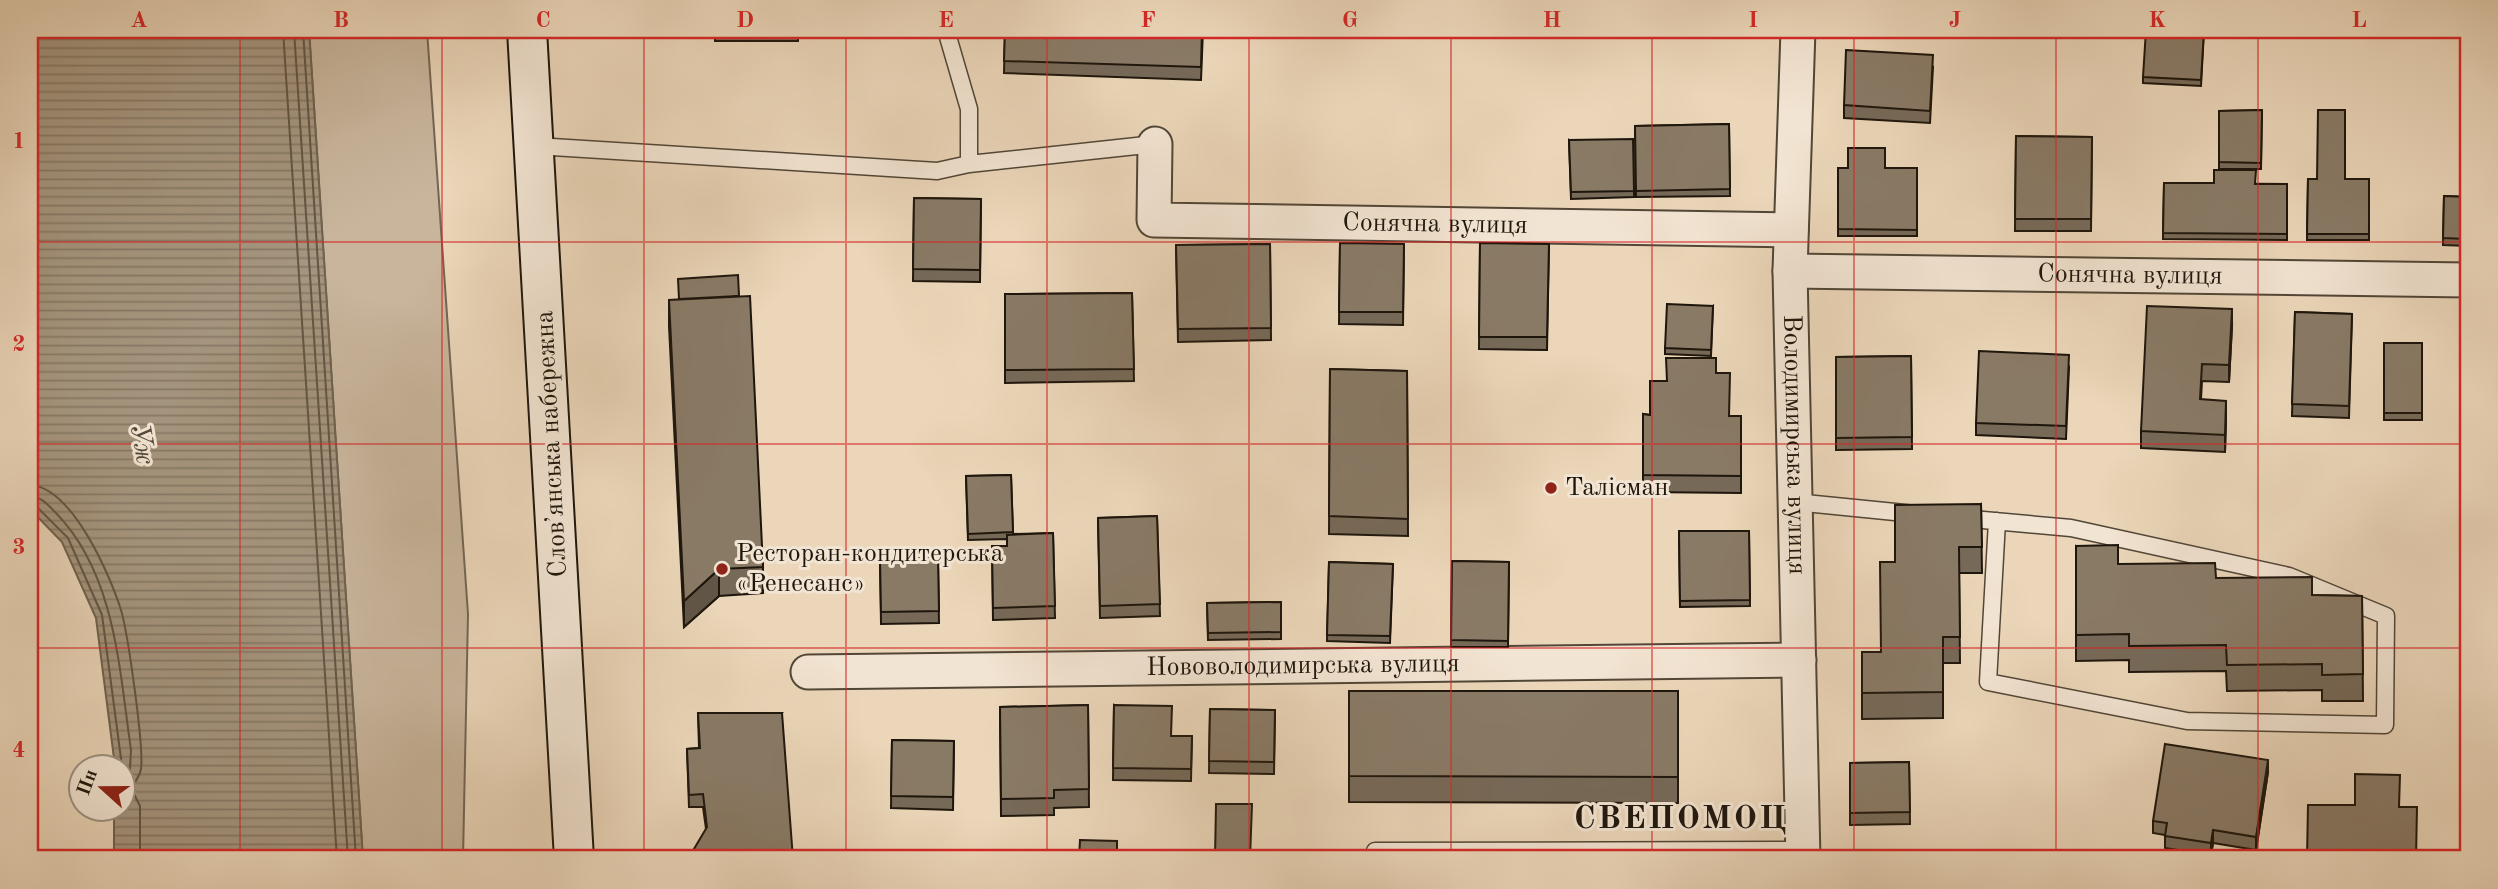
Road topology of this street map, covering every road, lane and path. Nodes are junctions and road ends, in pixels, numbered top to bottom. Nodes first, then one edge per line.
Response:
1 (527, 30) edge
2 (946, 30) edge
3 (1798, 30) edge
4 (1155, 144) joint
5 (536, 146) junction
6 (969, 164) junction
7 (1791, 230) junction
8 (1790, 271) junction
9 (2468, 280) edge
10 (1795, 502) junction
11 (1997, 521) junction
12 (1799, 660) junction
13 (808, 672) dead end
14 (1375, 851) dead end
15 (1803, 855) edge
16 (574, 859) edge

1 - 5 street, Словʼянська набережна
2 - 6 lane
3 - 7 street, Володимирська вулиця
4 - 6 lane
4 - 7 street, Сонячна вулиця
5 - 6 lane
5 - 16 street, Словʼянська набережна
7 - 8 street, Володимирська вулиця
8 - 9 street, Сонячна вулиця
8 - 10 street, Володимирська вулиця
10 - 11 lane
10 - 12 street, Володимирська вулиця
11 - 11 lane
12 - 13 street, Нововолодимирська вулиця
12 - 15 street, Володимирська вулиця
14 - 15 lane

